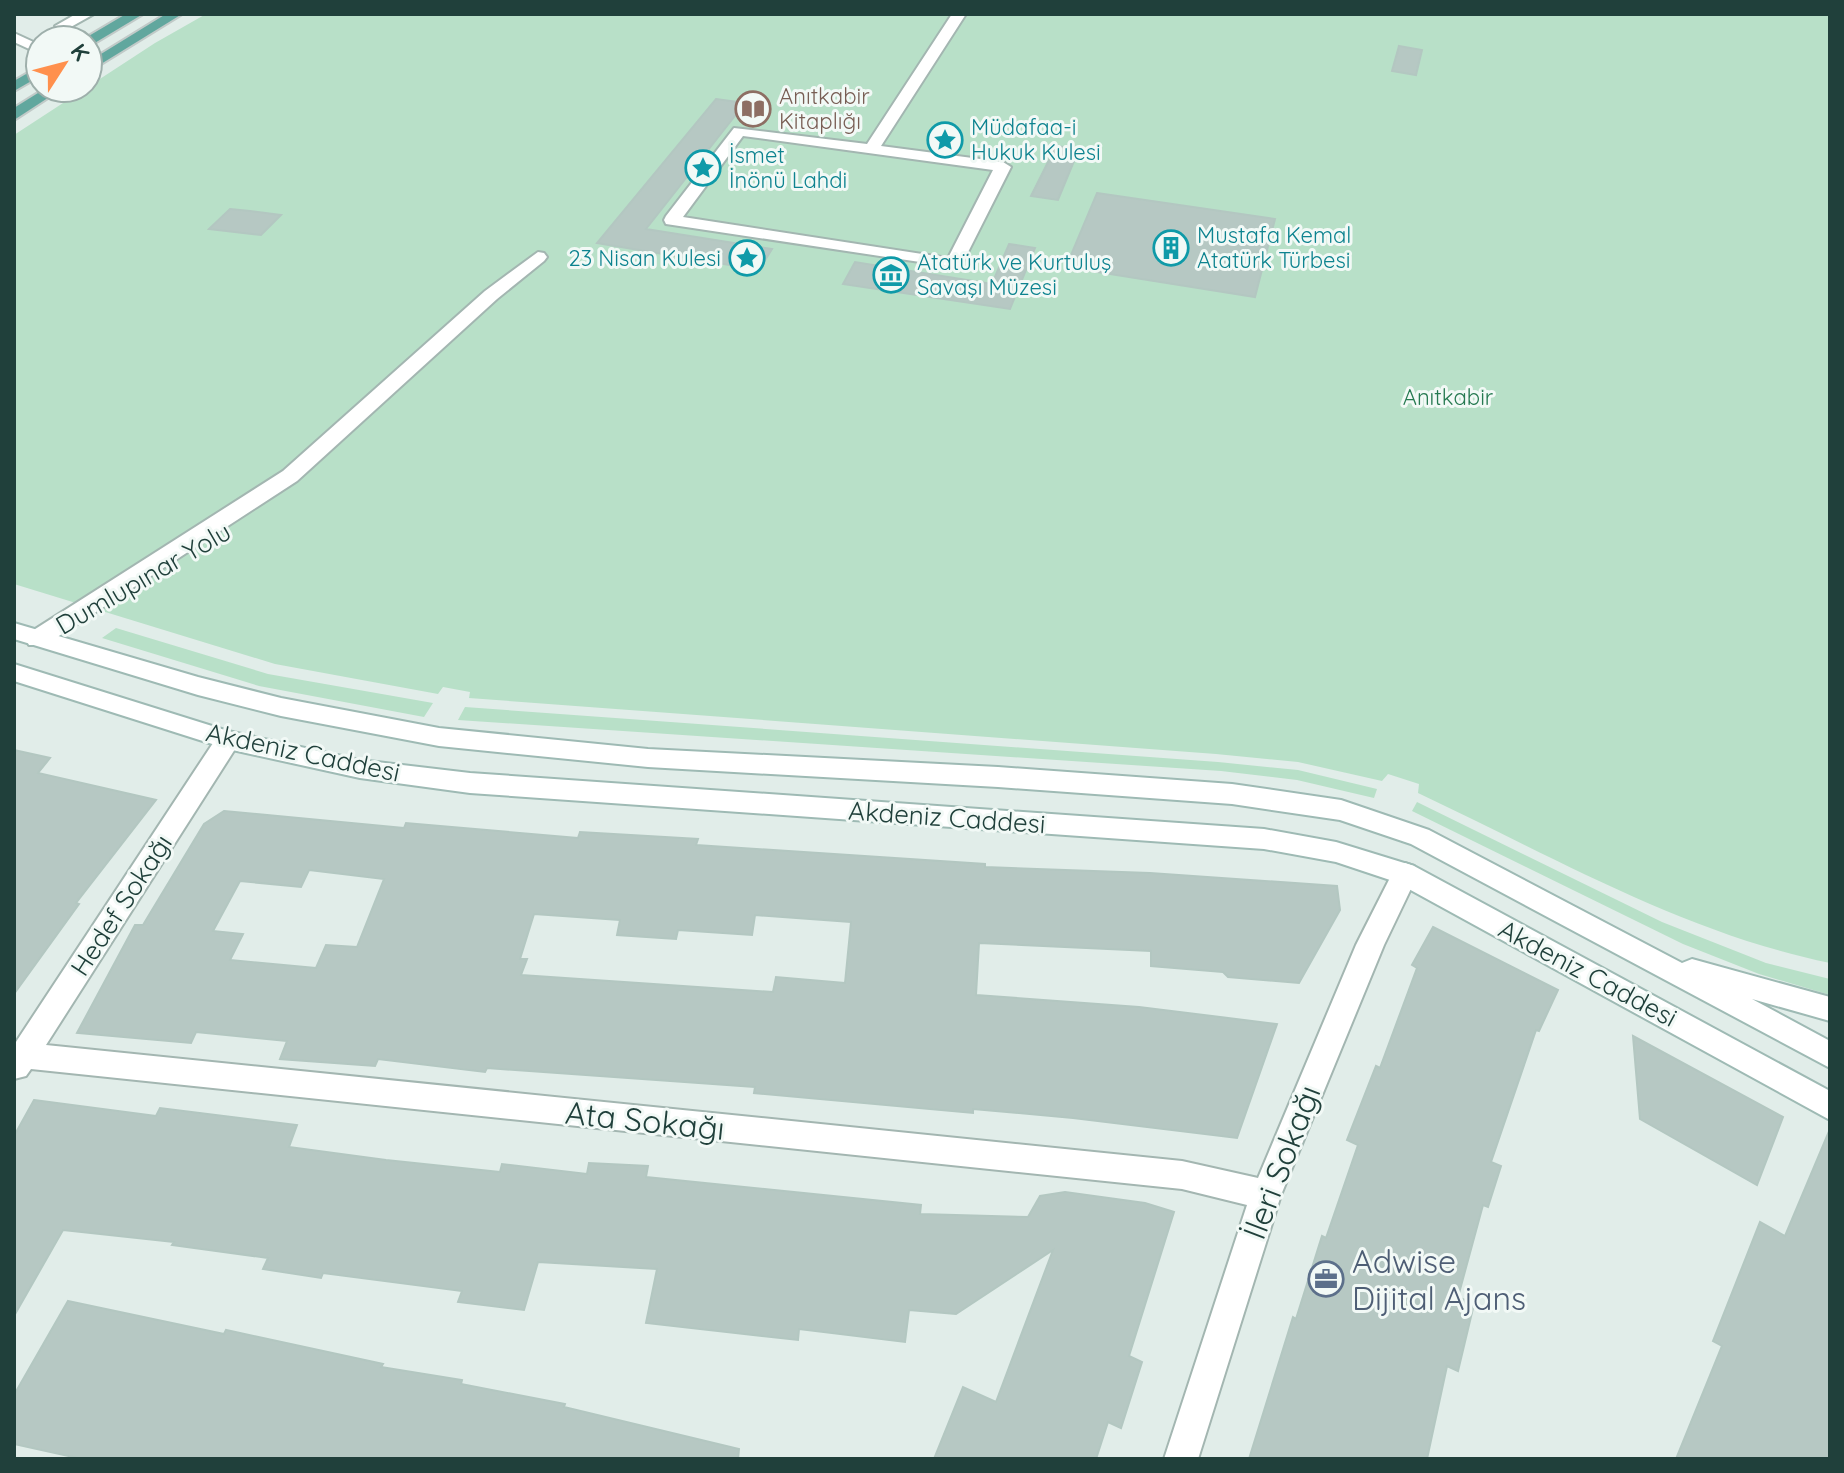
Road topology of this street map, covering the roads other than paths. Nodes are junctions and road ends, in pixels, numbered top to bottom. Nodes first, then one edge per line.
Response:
1 (87, 14) edge
2 (136, 14) edge
3 (175, 14) edge
4 (959, 14) edge
5 (66, 24) edge
6 (104, 32) edge
7 (104, 58) edge
8 (31, 104) edge
9 (14, 115) edge
10 (871, 149) junction
11 (980, 213) junction
12 (998, 216) dead end
13 (538, 257) dead end
14 (26, 635) edge
15 (14, 657) edge
16 (14, 672) edge
17 (228, 740) junction
18 (1405, 874) junction
19 (1652, 960) junction
20 (1830, 1009) edge
21 (1830, 1055) edge
22 (18, 1062) edge
23 (1830, 1106) edge
24 (1266, 1195) junction
25 (1181, 1459) edge

1 - 5 street
2 - 6 main road
3 - 7 main road
4 - 10 street
8 - 9 main road
10 - 11 street
10 - 11 street
11 - 12 street
13 - 14 street, Dumlupınar Yolu
14 - 15 street, Dumlupınar Yolu
14 - 19 street, Akdeniz Caddesi
16 - 17 street, Akdeniz Caddesi
17 - 18 street, Akdeniz Caddesi
17 - 22 street, Hedef Sokağı
18 - 23 street, Akdeniz Caddesi
18 - 24 street, İleri Sokağı
19 - 20 street
19 - 21 street
22 - 24 street, Ata Sokağı
24 - 25 street, İleri Sokağı

